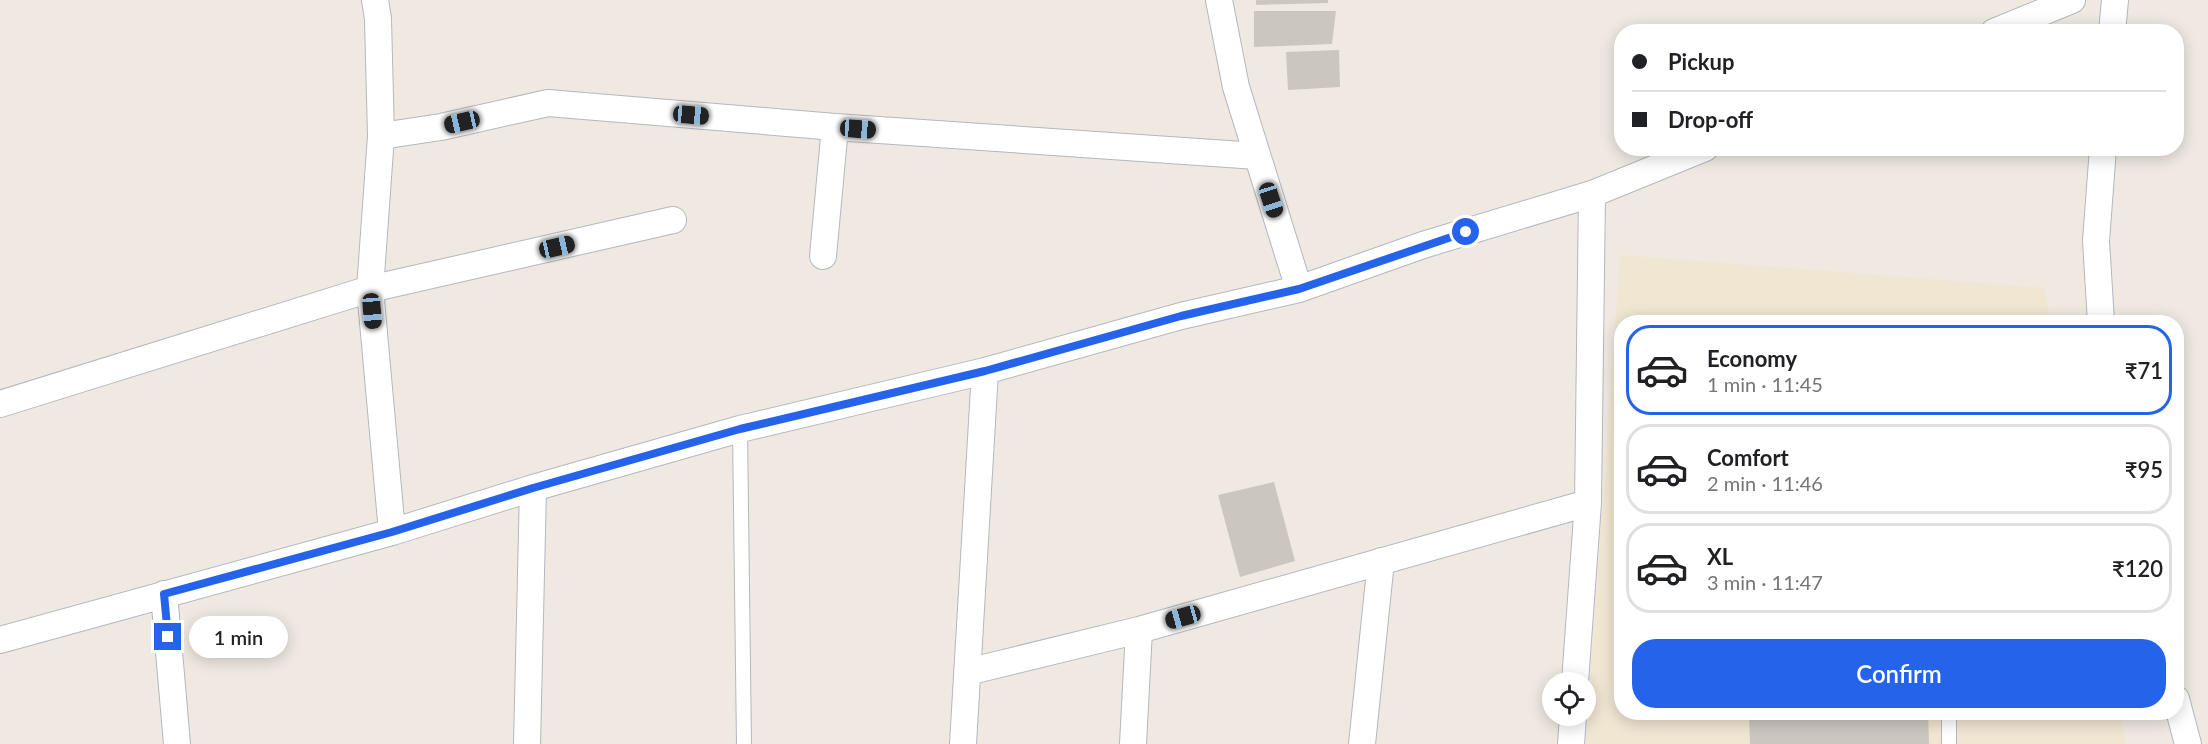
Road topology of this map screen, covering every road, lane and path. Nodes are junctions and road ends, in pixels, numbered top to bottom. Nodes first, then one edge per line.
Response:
1 (375, 0) edge
2 (1220, 0) edge
3 (2072, 0) edge
4 (2115, 0) edge
5 (2014, 24) edge
6 (2113, 24) edge
7 (835, 127) junction
8 (381, 136) junction
9 (1257, 156) junction
10 (1685, 156) edge
11 (2102, 156) edge
12 (1592, 194) junction
13 (673, 220) dead end
14 (823, 256) dead end
15 (370, 289) junction
16 (1299, 289) junction
17 (2101, 315) edge
18 (985, 371) junction
19 (0, 404) edge
20 (740, 429) junction
21 (533, 488) junction
22 (1588, 503) junction
23 (392, 532) junction
24 (1381, 561) junction
25 (164, 594) junction
26 (1139, 630) junction
27 (0, 640) edge
28 (967, 672) junction
29 (1576, 672) edge
30 (1948, 720) edge
31 (2182, 720) edge
32 (1572, 726) edge
33 (177, 744) edge
34 (527, 744) edge
35 (744, 744) edge
36 (963, 744) edge
37 (1132, 744) edge
38 (1362, 744) edge
39 (1571, 744) edge
40 (1949, 744) edge
41 (2188, 744) edge

1 - 8 street
2 - 9 street
3 - 5 street
4 - 6 street
7 - 8 street
7 - 9 street
7 - 14 street
8 - 15 street
9 - 16 street
10 - 12 street
11 - 17 street
12 - 16 street
12 - 22 street
13 - 15 street
15 - 19 street
15 - 23 street
16 - 18 street
18 - 20 street
18 - 28 street
20 - 21 street
20 - 35 lane
21 - 23 street
21 - 34 street
22 - 24 street
22 - 29 street
23 - 25 street
24 - 26 street
24 - 38 street
25 - 27 street
25 - 33 street
26 - 28 street
26 - 37 street
28 - 36 street
30 - 40 lane
31 - 41 street
32 - 39 street

